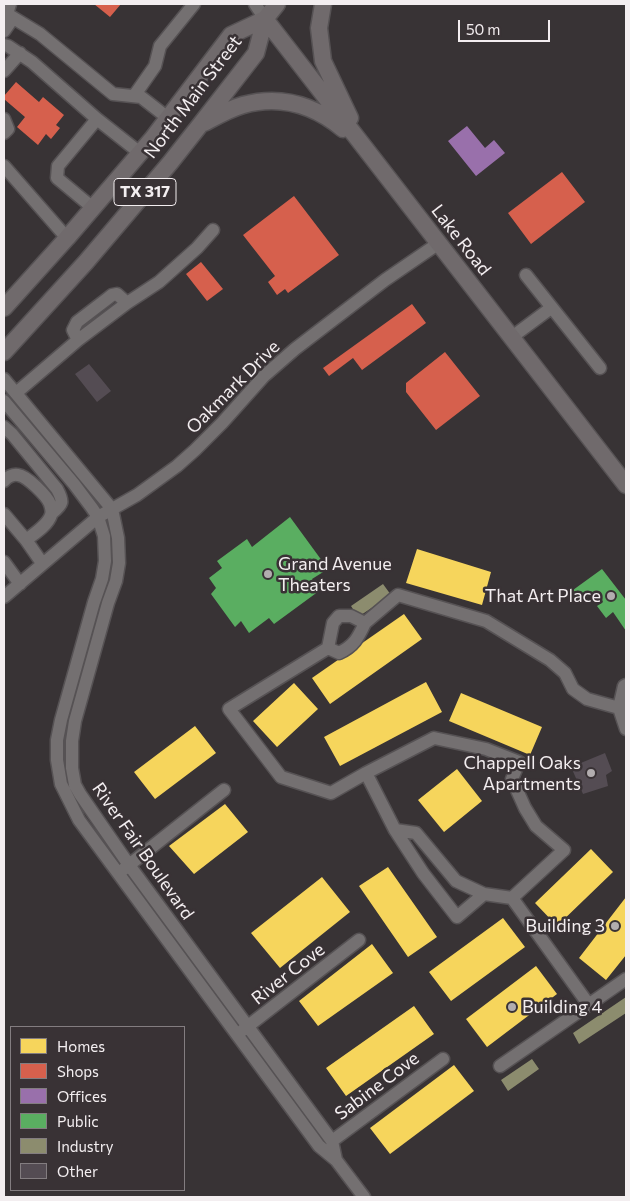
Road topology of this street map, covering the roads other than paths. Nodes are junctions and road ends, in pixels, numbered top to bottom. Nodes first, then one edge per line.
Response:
1 (10, 4) edge
2 (194, 4) edge
3 (255, 4) edge
4 (277, 4) edge
5 (323, 4) edge
6 (13, 18) junction
7 (265, 19) junction
8 (4, 31) edge
9 (4, 45) edge
10 (20, 53) junction
11 (4, 71) edge
12 (134, 96) junction
13 (168, 118) junction
14 (4, 119) edge
15 (97, 119) junction
16 (200, 125) junction
17 (4, 133) edge
18 (362, 145) junction
19 (140, 153) junction
20 (4, 166) edge
21 (93, 208) junction
22 (213, 230) dead end
23 (67, 238) junction
24 (439, 243) junction
25 (526, 275) dead end
26 (4, 308) edge
27 (551, 308) junction
28 (512, 337) junction
29 (4, 352) edge
30 (600, 368) dead end
31 (4, 379) edge
32 (16, 393) junction
33 (4, 401) edge
34 (4, 428) edge
35 (4, 480) edge
36 (626, 484) edge
37 (112, 509) junction
38 (52, 513) junction
39 (4, 514) edge
40 (98, 517) junction
41 (26, 540) junction
42 (4, 562) edge
43 (42, 564) junction
44 (20, 584) junction
45 (4, 597) edge
46 (365, 623) junction
47 (328, 648) junction
48 (626, 685) edge
49 (623, 708) edge
50 (626, 729) edge
51 (65, 768) junction
52 (366, 773) junction
53 (224, 790) dead end
54 (395, 830) junction
55 (129, 865) junction
56 (118, 874) junction
57 (484, 894) junction
58 (512, 898) junction
59 (359, 940) dead end
60 (626, 979) edge
61 (589, 1005) junction
62 (248, 1027) junction
63 (237, 1034) junction
64 (443, 1059) dead end
65 (500, 1066) dead end
66 (332, 1142) junction
67 (336, 1160) junction
68 (364, 1197) edge

1 - 6 street
2 - 12 street
3 - 7 street
4 - 7 main road, North Main Street / TX 317
5 - 18 main road
6 - 8 street
6 - 12 street
7 - 13 main road, North Main Street / TX 317
7 - 16 main road, North Main Street / TX 317
7 - 18 main road, Lake Road
9 - 10 street
10 - 11 street
10 - 15 street
12 - 13 street
13 - 19 main road, North Main Street / TX 317
14 - 17 street
15 - 19 street
15 - 21 street
16 - 18 main road
16 - 29 main road, North Main Street / TX 317
18 - 24 main road, Lake Road
19 - 21 main road, North Main Street / TX 317
20 - 23 street
21 - 23 main road, North Main Street / TX 317
22 - 32 street
23 - 26 main road, North Main Street / TX 317
24 - 28 main road, Lake Road
24 - 37 street, Oakmark Drive
25 - 27 street
27 - 28 street
27 - 30 street
28 - 36 main road, Lake Road
31 - 32 street, River Fair Boulevard
32 - 37 street, River Fair Boulevard
33 - 40 street, River Fair Boulevard
34 - 38 street
35 - 38 street
37 - 40 street, Oakmark Drive
37 - 51 street, River Fair Boulevard
38 - 41 street
39 - 41 street
40 - 43 street, Oakmark Drive
40 - 51 street, River Fair Boulevard
41 - 43 street
42 - 44 street
43 - 44 street, Oakmark Drive
44 - 45 street, Oakmark Drive
46 - 47 street
46 - 47 street
46 - 49 street
47 - 52 street
48 - 49 street
49 - 50 street
51 - 55 street, River Fair Boulevard
51 - 56 street, River Fair Boulevard
52 - 54 street
52 - 58 street
53 - 55 street
54 - 57 street
54 - 57 street
55 - 56 street
55 - 62 street, River Fair Boulevard
56 - 63 street, River Fair Boulevard
57 - 58 street
58 - 61 street
59 - 62 street, River Cove
60 - 61 street
61 - 65 street
62 - 63 street, River Cove
62 - 66 street, River Fair Boulevard
63 - 67 street, River Fair Boulevard
64 - 66 street, Sabine Cove
66 - 67 street, River Fair Boulevard
67 - 68 street, River Fair Boulevard

